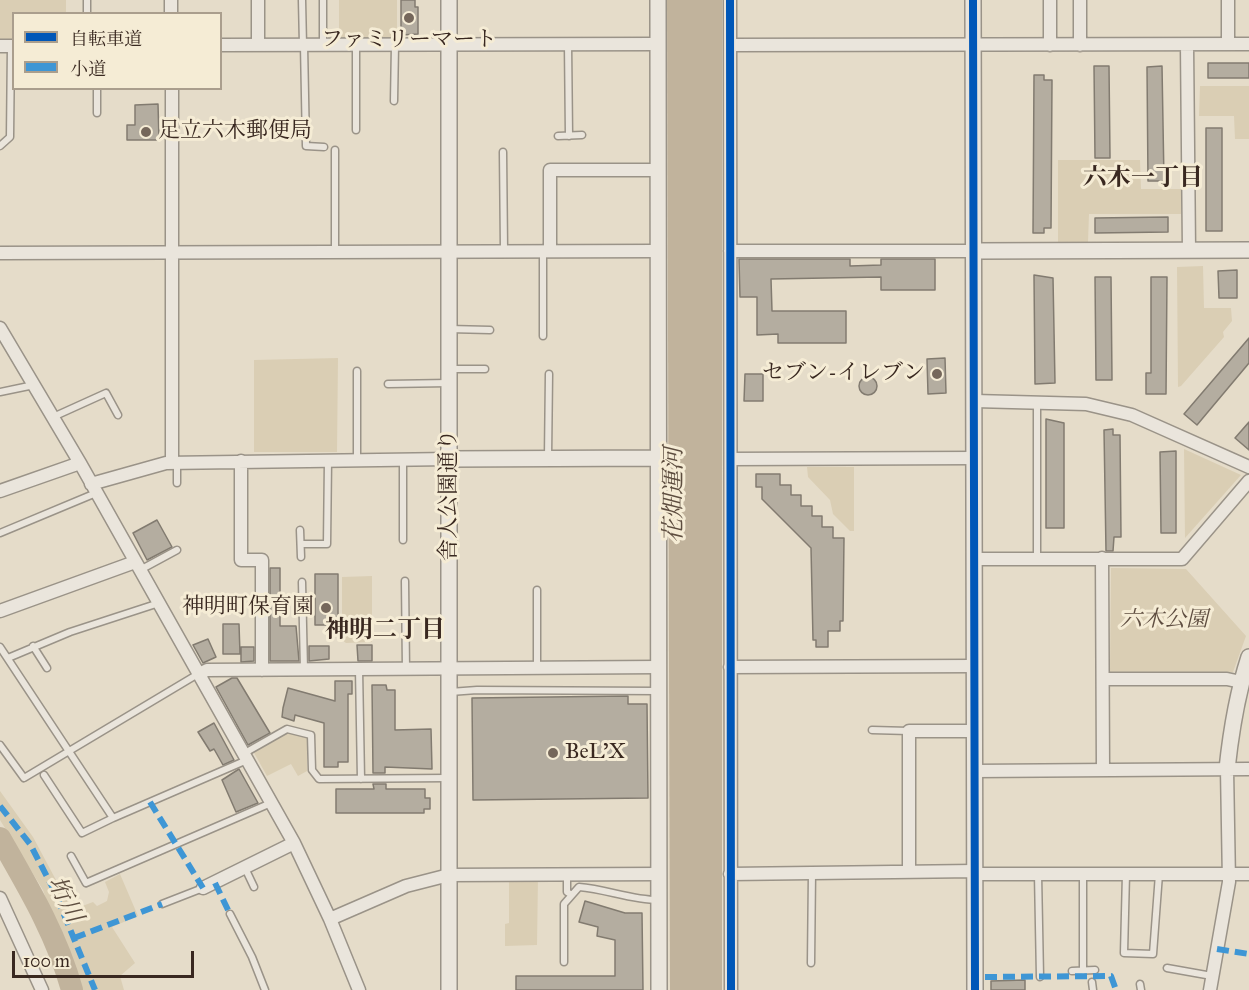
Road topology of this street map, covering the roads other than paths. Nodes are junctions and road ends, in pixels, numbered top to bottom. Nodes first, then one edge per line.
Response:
1 (258, 0) edge
2 (302, 0) edge
3 (322, 0) edge
4 (449, 0) edge
5 (658, 0) edge
6 (730, 0) edge
7 (973, 0) edge
8 (1050, 0) edge
9 (1080, 0) edge
10 (1228, 0) edge
11 (568, 44) junction
12 (657, 44) junction
13 (1228, 44) junction
14 (1249, 44) edge
15 (258, 45) junction
16 (303, 45) junction
17 (323, 45) junction
18 (395, 45) junction
19 (449, 45) junction
20 (730, 45) junction
21 (1050, 45) junction
22 (1080, 45) junction
23 (1187, 45) junction
24 (8, 46) edge
25 (356, 46) junction
26 (974, 46) junction
27 (222, 48) edge
28 (97, 90) edge
29 (172, 90) edge
30 (394, 102) dead end
31 (97, 113) dead end
32 (356, 130) dead end
33 (582, 135) dead end
34 (558, 136) dead end
35 (569, 136) junction
36 (0, 146) edge
37 (324, 147) dead end
38 (335, 150) dead end
39 (503, 152) dead end
40 (657, 170) junction
41 (504, 250) junction
42 (547, 250) junction
43 (1249, 250) edge
44 (449, 251) junction
45 (657, 251) junction
46 (730, 251) junction
47 (975, 251) junction
48 (1189, 251) junction
49 (173, 252) junction
50 (334, 252) junction
51 (0, 253) edge
52 (0, 328) edge
53 (449, 329) junction
54 (490, 330) dead end
55 (543, 336) dead end
56 (485, 369) dead end
57 (357, 371) dead end
58 (549, 374) dead end
59 (449, 376) junction
60 (388, 384) dead end
61 (34, 385) junction
62 (0, 392) edge
63 (975, 401) junction
64 (1037, 401) junction
65 (118, 415) dead end
66 (53, 417) junction
67 (548, 458) junction
68 (658, 458) junction
69 (450, 459) junction
70 (730, 459) junction
71 (975, 459) junction
72 (241, 461) junction
73 (328, 461) junction
74 (357, 461) junction
75 (403, 461) junction
76 (175, 462) junction
77 (80, 463) junction
78 (1249, 466) edge
79 (1249, 481) edge
80 (177, 483) dead end
81 (94, 489) junction
82 (0, 490) edge
83 (300, 530) dead end
84 (0, 533) edge
85 (403, 540) dead end
86 (301, 544) junction
87 (177, 550) dead end
88 (301, 557) dead end
89 (1102, 558) junction
90 (974, 559) junction
91 (1037, 559) junction
92 (137, 566) junction
93 (405, 581) dead end
94 (302, 582) dead end
95 (537, 590) dead end
96 (159, 603) junction
97 (0, 611) edge
98 (33, 646) junction
99 (0, 647) edge
100 (1249, 657) edge
101 (8, 658) junction
102 (974, 666) junction
103 (537, 667) junction
104 (659, 667) junction
105 (47, 668) dead end
106 (730, 668) junction
107 (359, 669) junction
108 (449, 669) junction
109 (262, 670) junction
110 (304, 670) junction
111 (406, 670) junction
112 (199, 674) junction
113 (1103, 679) junction
114 (1241, 682) junction
115 (659, 691) junction
116 (449, 693) junction
117 (872, 730) dead end
118 (909, 731) junction
119 (974, 731) junction
120 (0, 746) edge
121 (69, 749) junction
122 (245, 757) junction
123 (1227, 769) junction
124 (1249, 769) edge
125 (1102, 770) junction
126 (974, 771) junction
127 (44, 775) dead end
128 (449, 778) junction
129 (361, 779) junction
130 (271, 802) junction
131 (113, 818) junction
132 (294, 843) junction
133 (71, 856) dead end
134 (245, 868) junction
135 (909, 872) junction
136 (812, 873) junction
137 (975, 873) junction
138 (449, 874) junction
139 (567, 874) junction
140 (658, 874) junction
141 (730, 874) junction
142 (1038, 874) junction
143 (1083, 874) junction
144 (1126, 874) junction
145 (1159, 874) junction
146 (1230, 874) junction
147 (1249, 874) edge
148 (254, 887) dead end
149 (203, 888) joint
150 (572, 896) junction
151 (0, 898) edge
152 (658, 900) junction
153 (162, 904) dead end
154 (3, 914) edge
155 (231, 914) dead end
156 (330, 920) junction
157 (564, 962) dead end
158 (811, 963) dead end
159 (1167, 968) dead end
160 (1095, 970) dead end
161 (1072, 971) dead end
162 (1083, 971) junction
163 (1213, 976) junction
164 (1040, 977) dead end
165 (1092, 982) dead end
166 (42, 990) edge
167 (265, 990) edge
168 (359, 990) edge
169 (449, 990) edge
170 (659, 990) edge
171 (731, 990) edge
172 (975, 990) edge
173 (1093, 990) edge
174 (1210, 990) edge

1 - 15 street
2 - 16 lane
3 - 17 lane
4 - 19 street, 舎人公園通り
5 - 12 street
6 - 20 street
7 - 26 street
8 - 21 street
9 - 22 street
10 - 13 street
11 - 12 street
11 - 19 street
11 - 35 lane
12 - 40 street
13 - 14 street
13 - 23 street
15 - 16 street
15 - 27 street
16 - 17 street
16 - 37 lane
17 - 25 street
18 - 19 street
18 - 25 street
18 - 30 lane
19 - 44 street, 舎人公園通り
20 - 26 street
20 - 46 street
21 - 22 street
21 - 26 street
22 - 23 street
23 - 48 street
24 - 36 lane
25 - 32 lane
26 - 47 street
28 - 31 lane
29 - 49 street
33 - 35 lane
34 - 35 lane
38 - 50 lane
39 - 41 lane
40 - 42 street
40 - 45 street
41 - 42 street
41 - 44 street
42 - 45 street
42 - 55 lane
43 - 48 street
44 - 50 street
44 - 53 street, 舎人公園通り
45 - 68 street
46 - 47 street
46 - 70 street
47 - 48 street
47 - 63 street
49 - 50 street
49 - 51 street
49 - 76 street
52 - 61 street
53 - 54 lane
53 - 59 street, 舎人公園通り
56 - 59 lane
57 - 74 lane
58 - 67 lane
59 - 60 lane
59 - 69 street, 舎人公園通り
61 - 62 lane
61 - 66 street
63 - 64 street
63 - 71 street
64 - 78 street
64 - 91 lane
65 - 66 lane
66 - 77 street
67 - 68 street
67 - 69 street
68 - 104 street
69 - 75 street
69 - 108 street, 舎人公園通り
70 - 71 street
70 - 106 street
71 - 90 street
72 - 73 street
72 - 76 street
72 - 109 street
73 - 74 street
73 - 86 lane
74 - 75 street
75 - 85 lane
76 - 80 lane
76 - 81 street
77 - 81 street
77 - 82 street
79 - 89 street
81 - 84 lane
81 - 92 street
83 - 86 lane
86 - 88 lane
87 - 92 lane
89 - 91 street
89 - 113 street
90 - 91 street
90 - 102 street
92 - 96 street
92 - 97 street
93 - 111 lane
94 - 110 lane
95 - 103 lane
96 - 98 lane
96 - 112 street
98 - 101 lane
98 - 105 lane
99 - 101 lane
100 - 114 street
101 - 121 lane
102 - 106 street
102 - 119 street
103 - 104 street
103 - 108 street
104 - 115 street
106 - 141 street
107 - 110 street
107 - 111 street
107 - 129 lane
108 - 111 street
108 - 116 street, 舎人公園通り
109 - 110 street
109 - 112 street
112 - 121 lane
112 - 122 street
113 - 114 street
113 - 125 street
114 - 123 street
115 - 116 lane
115 - 140 street
116 - 128 street, 舎人公園通り
117 - 118 lane
118 - 119 street
118 - 135 street
119 - 126 street
120 - 121 lane
121 - 131 lane
122 - 129 lane
122 - 130 street
122 - 131 lane
123 - 124 street
123 - 125 street
123 - 146 street
125 - 126 street
126 - 137 street
127 - 131 lane
128 - 129 lane
128 - 138 street, 舎人公園通り
130 - 132 street
130 - 133 lane
132 - 134 street
132 - 156 street
134 - 148 lane
134 - 149 street
135 - 136 street
135 - 137 street
136 - 141 street
136 - 158 lane
137 - 142 street
137 - 172 street
138 - 139 street
138 - 156 street
138 - 169 street, 舎人公園通り
139 - 140 street
139 - 150 lane
140 - 152 street
141 - 171 street
142 - 143 street
142 - 164 lane
143 - 144 street
143 - 162 lane
144 - 145 street
144 - 145 lane
145 - 146 street
146 - 147 street
146 - 163 street
149 - 153 lane
150 - 152 lane
150 - 157 lane
151 - 154 street
152 - 170 street
154 - 166 street
155 - 167 lane
156 - 168 street
159 - 163 lane
160 - 162 lane
161 - 162 lane
163 - 174 street
165 - 173 lane

